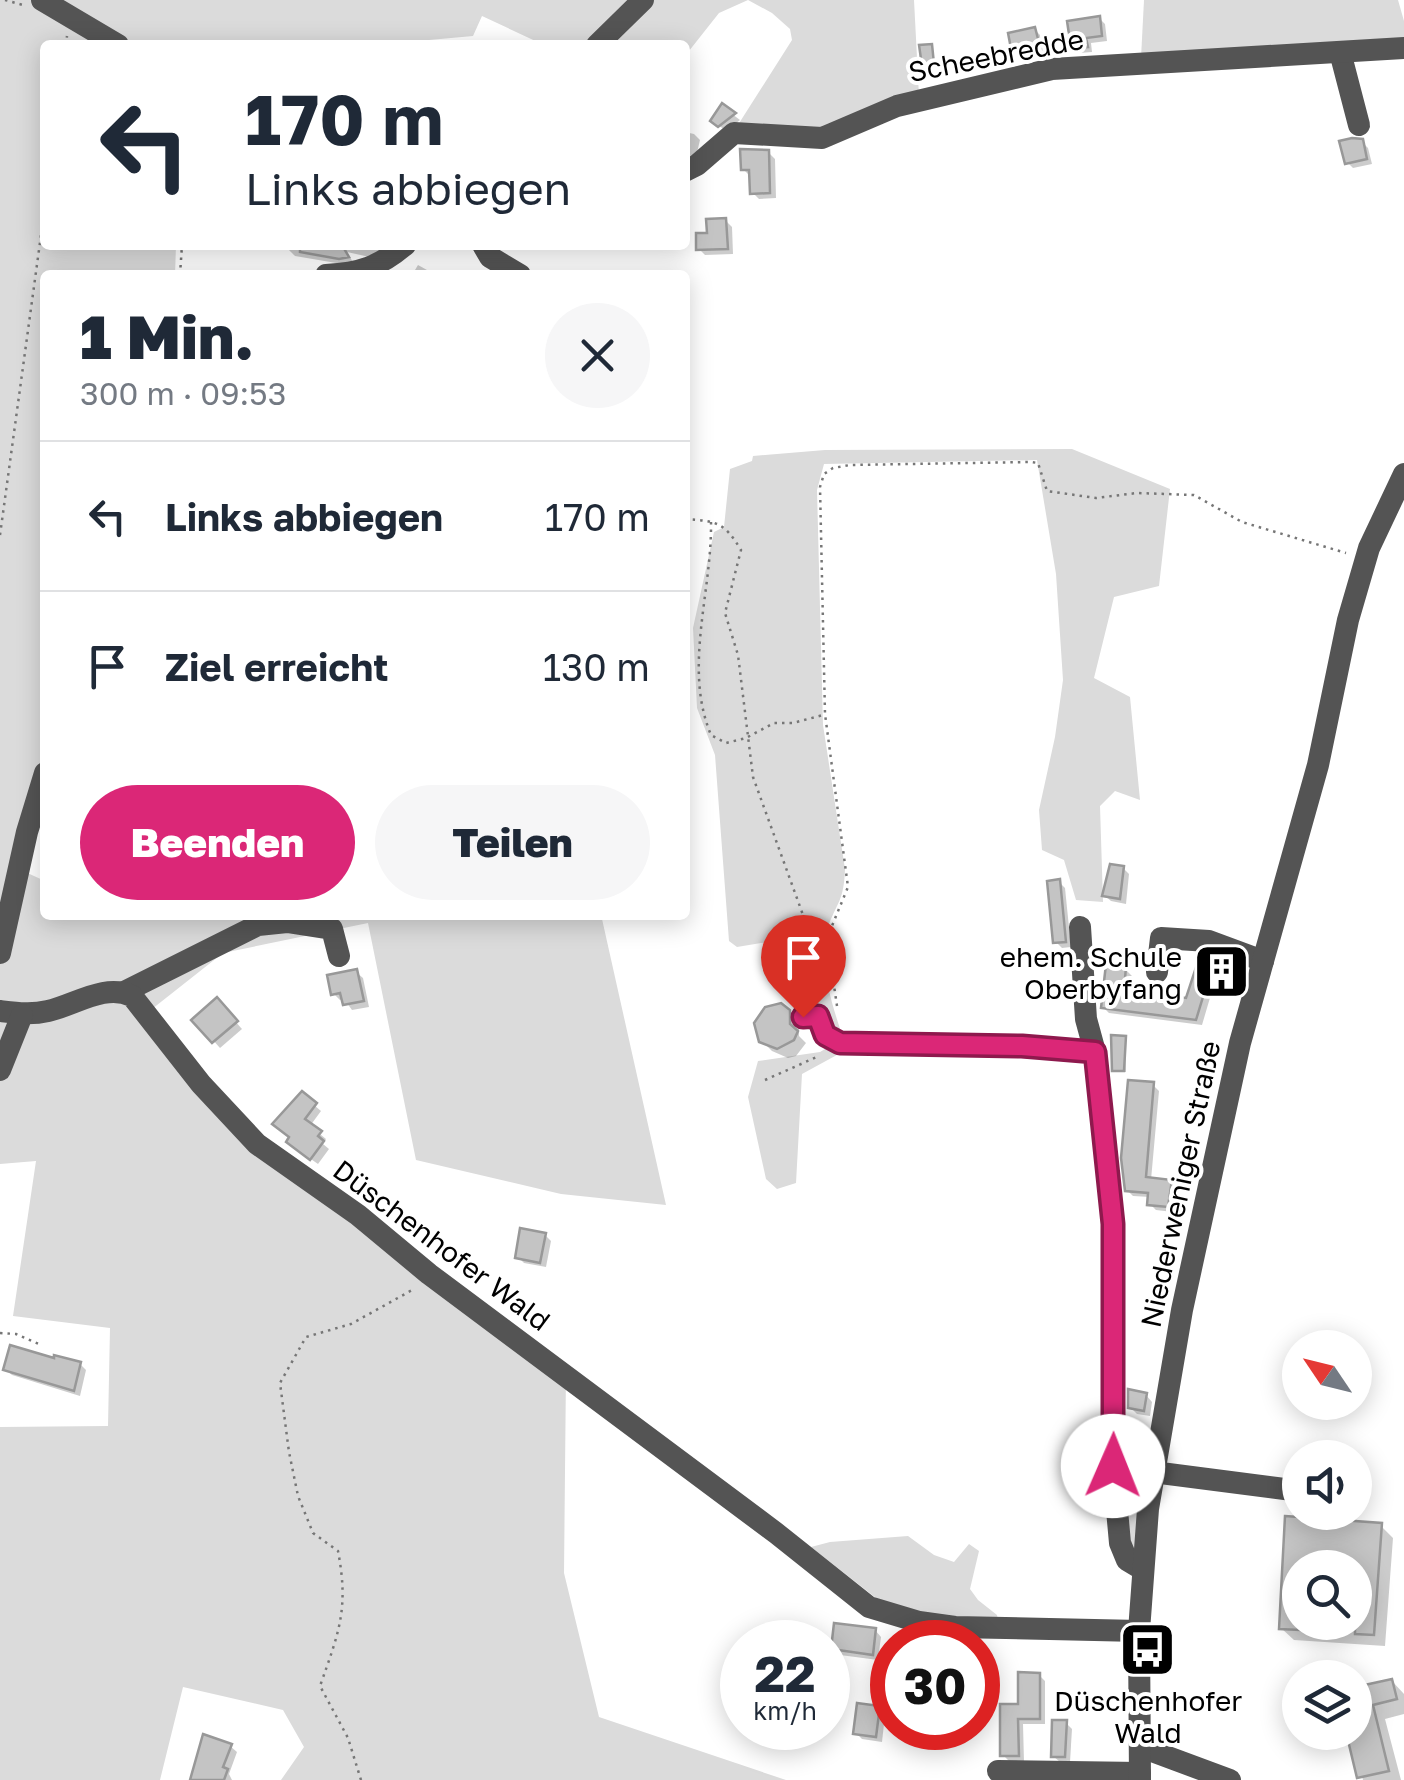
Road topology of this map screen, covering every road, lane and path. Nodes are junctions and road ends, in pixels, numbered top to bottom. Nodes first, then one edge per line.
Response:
1 (42, 0) edge
2 (644, 0) edge
3 (110, 40) edge
4 (601, 40) edge
5 (1404, 48) edge
6 (1340, 52) junction
7 (1359, 126) dead end
8 (690, 168) edge
9 (40, 243) edge
10 (399, 250) edge
11 (486, 250) edge
12 (370, 270) edge
13 (512, 270) edge
14 (1404, 474) edge
15 (690, 519) edge
16 (711, 520) junction
17 (0, 535) edge
18 (1365, 558) junction
19 (825, 714) junction
20 (746, 738) junction
21 (40, 789) edge
22 (1080, 926) dead end
23 (0, 954) edge
24 (338, 956) dead end
25 (1263, 961) junction
26 (1157, 972) dead end
27 (124, 992) junction
28 (11, 1013) edge
29 (822, 1027) junction
30 (1095, 1052) junction
31 (0, 1070) edge
32 (765, 1080) dead end
33 (429, 1274) junction
34 (0, 1332) edge
35 (39, 1344) dead end
36 (1153, 1472) junction
37 (1282, 1489) edge
38 (1142, 1569) junction
39 (1139, 1630) junction
40 (1141, 1747) junction
41 (998, 1770) dead end
42 (1140, 1776) edge
43 (361, 1780) edge
44 (1230, 1780) edge

1 - 3 street
2 - 4 street
5 - 6 street, Scheebredde
6 - 7 street
6 - 8 street, Scheebredde
9 - 17 path
10 - 12 street
11 - 13 street
14 - 18 street, Niederweniger Straße
15 - 16 path
16 - 20 path
16 - 20 path
18 - 19 path
18 - 25 street, Niederweniger Straße
19 - 20 path
19 - 29 path
20 - 29 path
21 - 23 street
22 - 30 street, Niederweniger Straße
24 - 27 street
25 - 26 street
25 - 36 street, Niederweniger Straße
27 - 28 street
27 - 33 street, Düschenhofer Wald
28 - 31 street
29 - 30 street
29 - 32 path
30 - 38 street, Niederweniger Straße
33 - 39 street, Düschenhofer Wald
33 - 43 path
34 - 35 path
36 - 37 street
36 - 38 street, Niederweniger Straße
38 - 39 street, Niederweniger Straße
39 - 40 street, Niederweniger Straße
40 - 42 street, Niederweniger Straße
40 - 44 street
41 - 42 street

